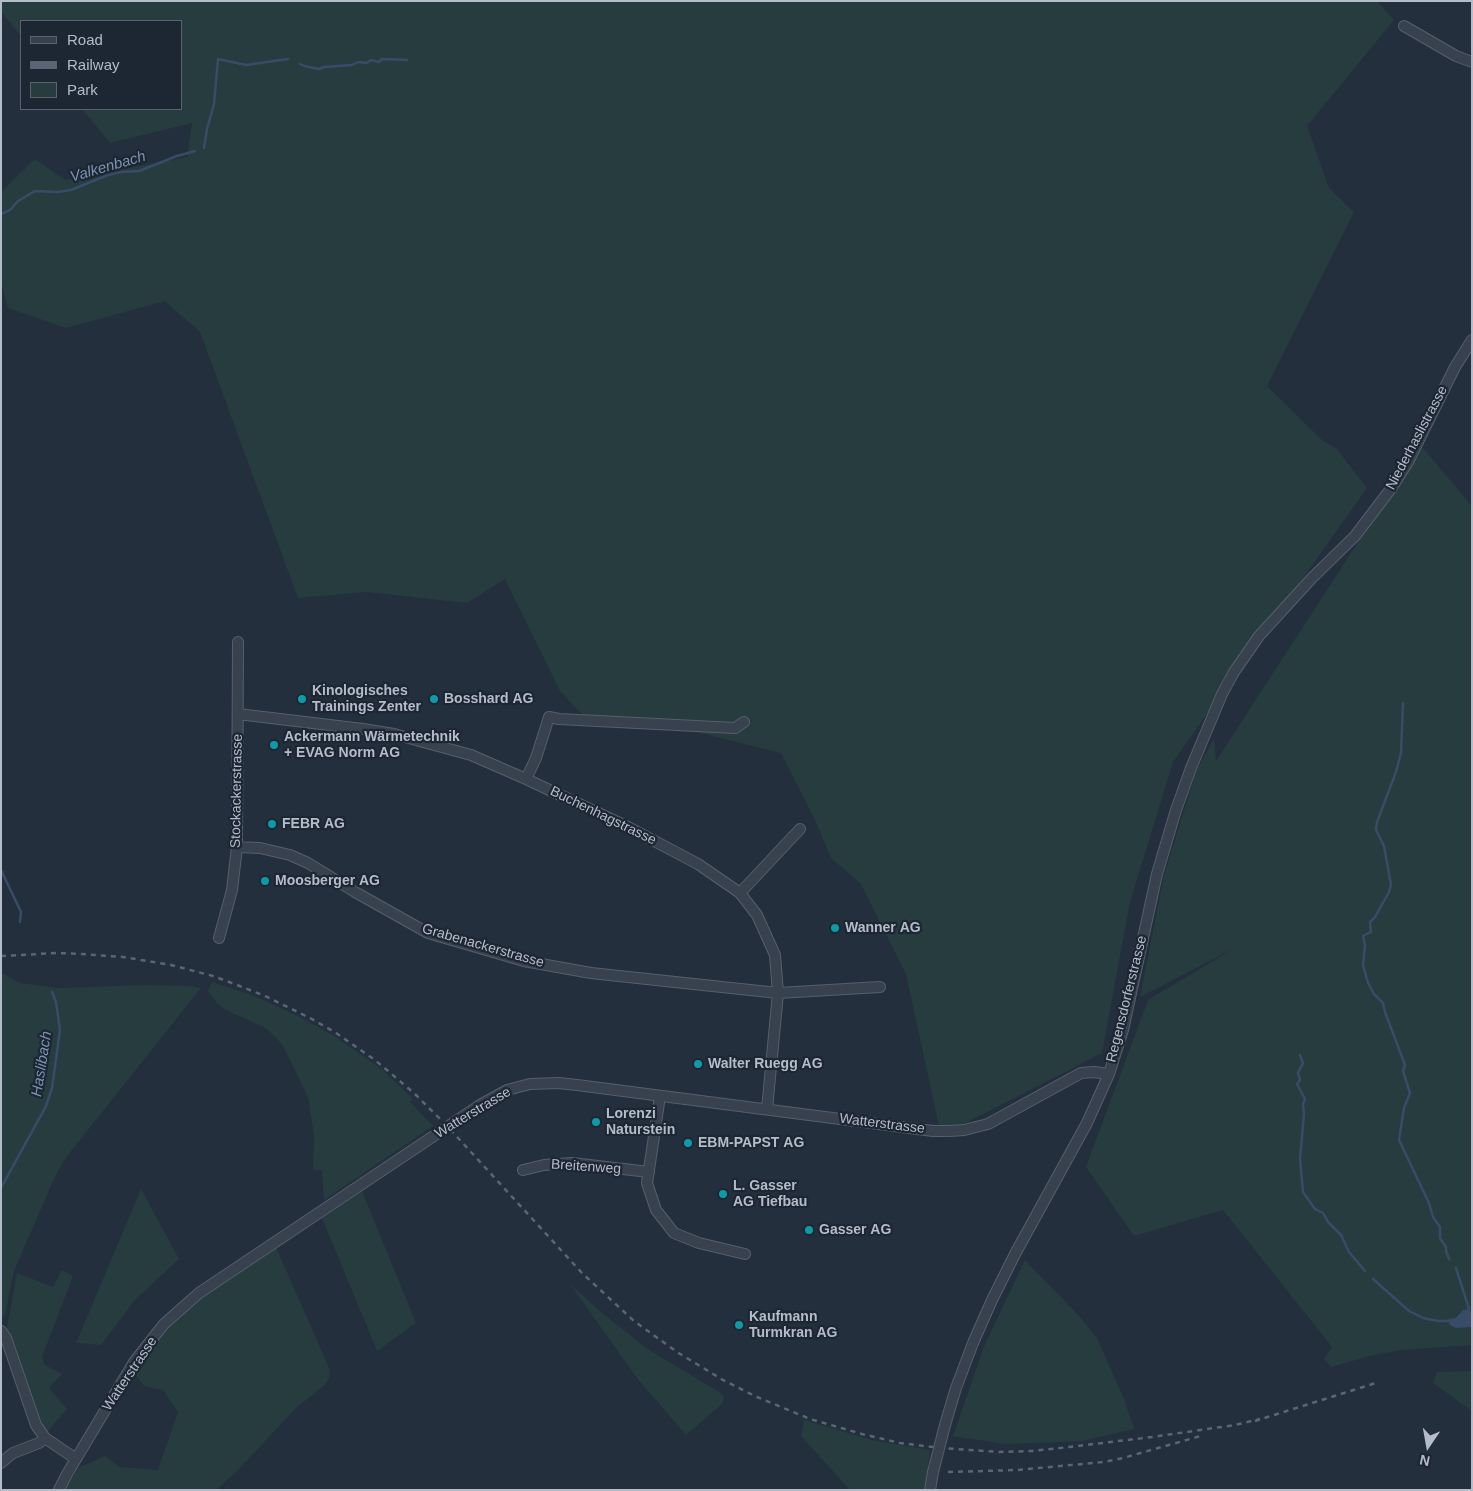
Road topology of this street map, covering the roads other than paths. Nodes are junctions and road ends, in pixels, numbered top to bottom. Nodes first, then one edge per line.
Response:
1 (1404, 26) dead end
2 (1472, 62) edge
3 (1472, 340) edge
4 (1315, 575) joint
5 (238, 642) dead end
6 (238, 714) junction
7 (744, 722) dead end
8 (526, 779) junction
9 (800, 829) dead end
10 (237, 847) junction
11 (740, 893) junction
12 (219, 938) dead end
13 (880, 987) dead end
14 (778, 993) junction
15 (1108, 1074) junction
16 (660, 1096) junction
17 (767, 1109) junction
18 (523, 1170) dead end
19 (649, 1172) junction
20 (745, 1254) dead end
21 (1, 1331) edge
22 (45, 1438) junction
23 (76, 1459) junction
24 (1, 1463) edge
25 (59, 1490) edge
26 (930, 1490) edge

1 - 2 street
3 - 4 street, Niederhaslistrasse
4 - 15 street, Regensdorferstrasse
5 - 6 street, Stockackerstrasse
6 - 8 street, Buchenhagstrasse
6 - 10 street, Stockackerstrasse
7 - 8 street
8 - 11 street, Buchenhagstrasse
9 - 11 street
10 - 12 street, Stockackerstrasse
10 - 14 street, Grabenackerstrasse
11 - 14 street, Buchenhagstrasse
13 - 14 street, Grabenackerstrasse
14 - 17 street, Buchenhagstrasse
15 - 17 street, Watterstrasse
15 - 26 street, Regensdorferstrasse, bridge
16 - 17 street, Watterstrasse
16 - 19 street
16 - 23 street, Watterstrasse
18 - 19 street, Breitenweg
19 - 20 street
21 - 22 street
22 - 23 street
22 - 24 street
23 - 25 street, Watterstrasse

